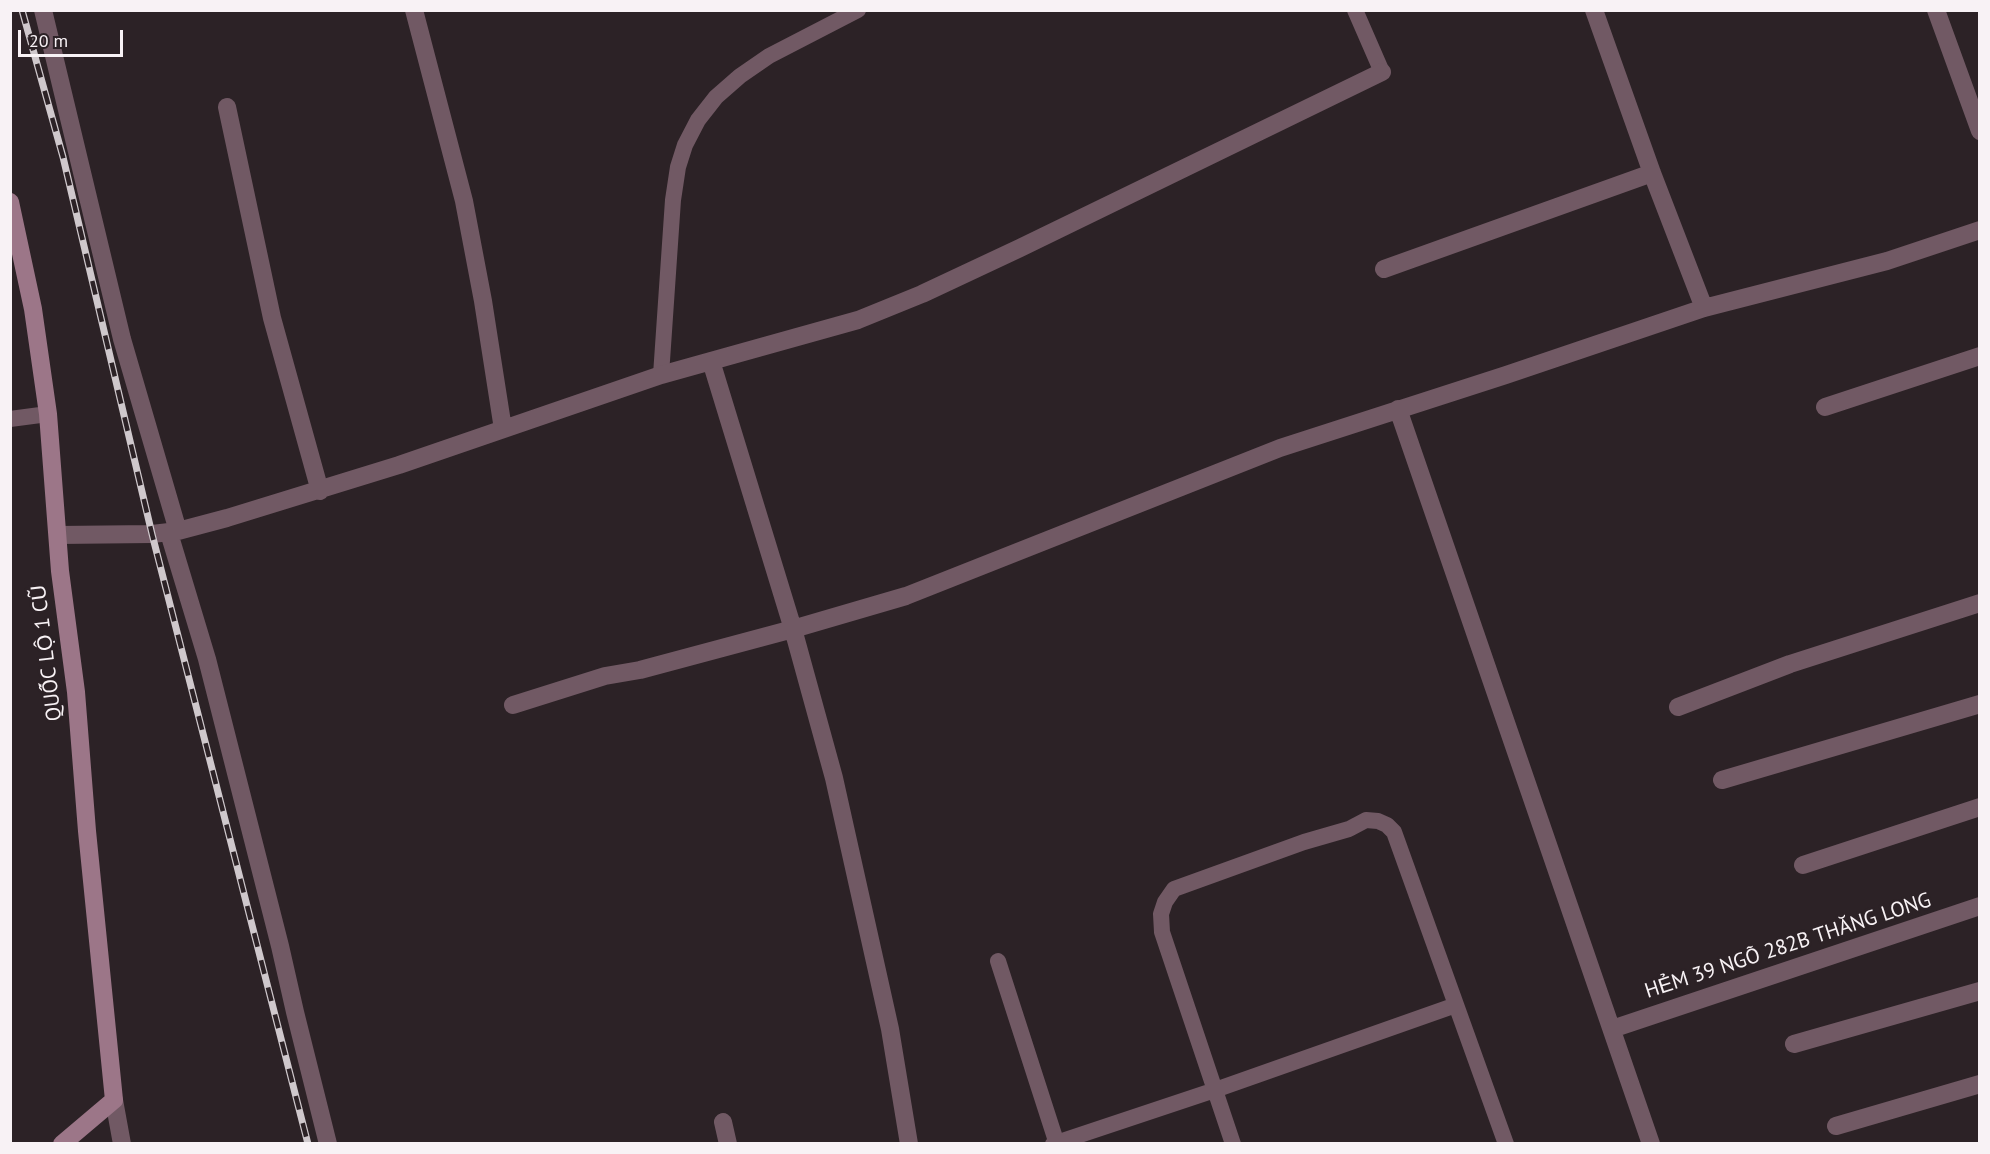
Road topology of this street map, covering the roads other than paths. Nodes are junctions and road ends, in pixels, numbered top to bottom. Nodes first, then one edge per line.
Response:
1 (43, 10) edge
2 (414, 10) edge
3 (858, 10) edge
4 (1355, 10) edge
5 (1594, 10) edge
6 (1936, 10) edge
7 (1382, 72) joint
8 (226, 107) dead end
9 (1980, 131) edge
10 (1652, 173) junction
11 (10, 202) edge
12 (1980, 230) edge
13 (1384, 269) dead end
14 (1704, 308) junction
15 (1980, 356) edge
16 (711, 361) junction
17 (661, 375) junction
18 (1825, 407) dead end
19 (1398, 409) junction
20 (48, 414) junction
21 (10, 419) edge
22 (503, 429) junction
23 (320, 490) junction
24 (173, 532) junction
25 (58, 535) junction
26 (1980, 603) edge
27 (793, 629) junction
28 (1980, 704) edge
29 (513, 705) dead end
30 (1678, 707) dead end
31 (1722, 780) dead end
32 (1980, 807) edge
33 (1803, 865) dead end
34 (1980, 906) edge
35 (998, 960) dead end
36 (1980, 991) edge
37 (1456, 1005) junction
38 (1612, 1029) junction
39 (1794, 1044) dead end
40 (1980, 1084) edge
41 (1215, 1090) junction
42 (114, 1100) junction
43 (723, 1122) dead end
44 (1836, 1126) dead end
45 (62, 1143) edge
46 (122, 1143) edge
47 (328, 1143) edge
48 (728, 1143) edge
49 (909, 1143) edge
50 (1056, 1143) edge
51 (1233, 1143) edge
52 (1506, 1143) edge
53 (1651, 1143) edge

1 - 24 street
2 - 22 street
3 - 17 lane
4 - 7 lane
5 - 10 street
6 - 9 street
7 - 16 street
8 - 23 street
10 - 13 street
10 - 14 street
11 - 20 street, QUỐC LỘ 1 CŨ
12 - 14 street
14 - 19 street
15 - 18 street
16 - 17 street
16 - 27 street
17 - 22 street
19 - 27 street
19 - 38 street
20 - 21 lane
20 - 25 street, QUỐC LỘ 1 CŨ
22 - 23 street
23 - 24 street
24 - 25 street
24 - 47 street
25 - 42 street, QUỐC LỘ 1 CŨ
26 - 30 street
27 - 29 street
27 - 49 street
28 - 31 street
32 - 33 street
34 - 38 street, HẺM 39 NGÕ 282B THĂNG LONG
35 - 50 lane
36 - 39 street
37 - 41 lane
37 - 41 lane
37 - 52 lane
38 - 53 street
40 - 44 street
41 - 50 lane
41 - 51 lane
42 - 45 street
42 - 46 street
43 - 48 street

